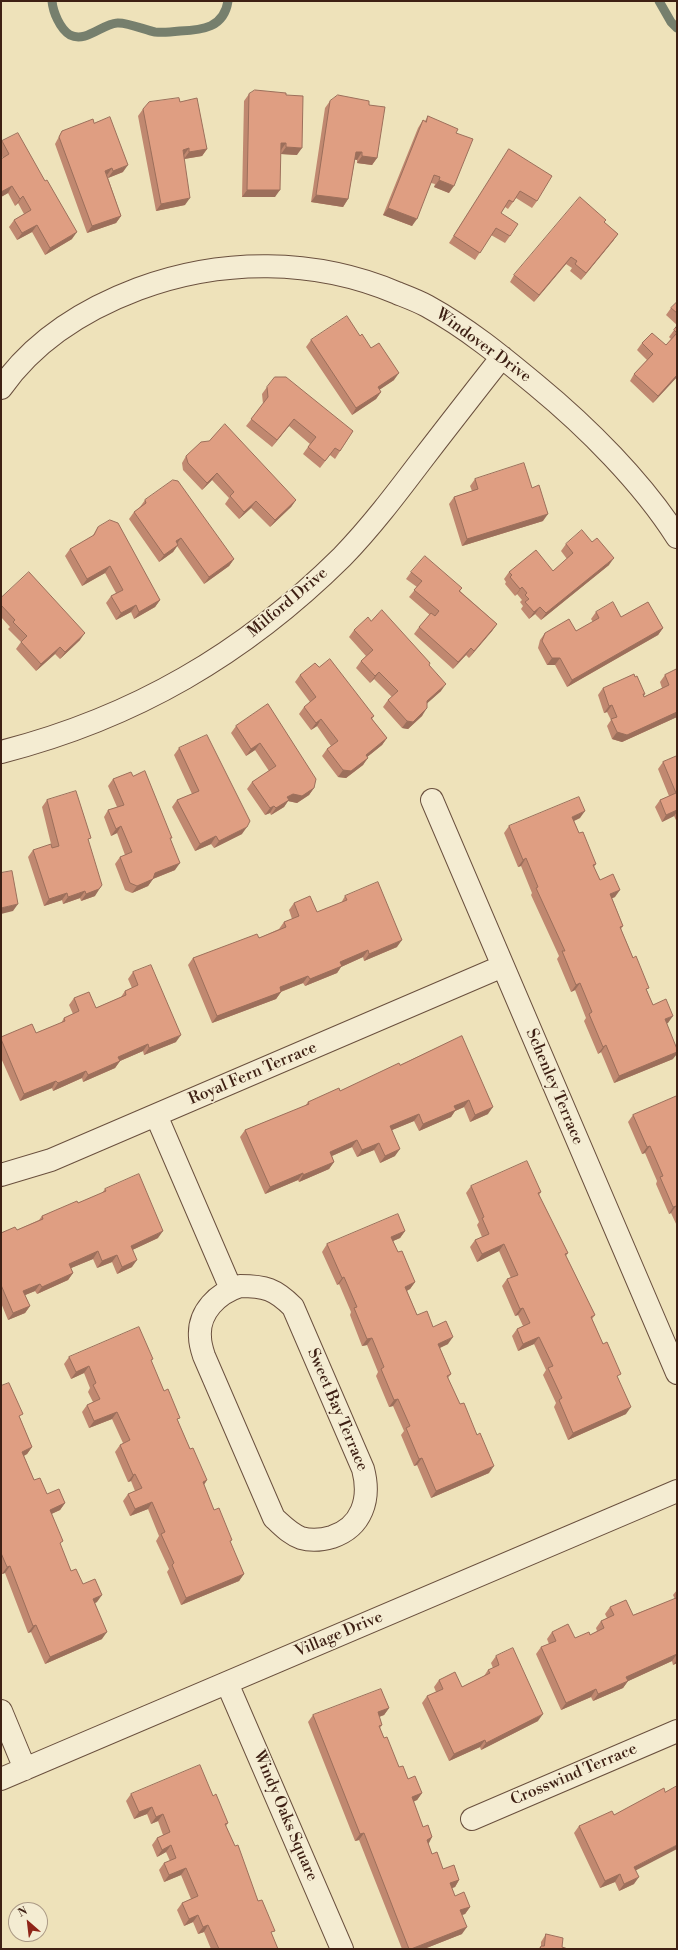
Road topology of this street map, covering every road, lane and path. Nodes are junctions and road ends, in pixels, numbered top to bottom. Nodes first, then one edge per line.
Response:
1 (502, 356) junction
2 (1, 388) edge
3 (677, 537) edge
4 (1, 752) edge
5 (432, 800) dead end
6 (503, 966) junction
7 (156, 1115) junction
8 (1, 1175) edge
9 (231, 1289) junction
10 (677, 1373) edge
11 (677, 1491) edge
12 (227, 1683) junction
13 (1, 1712) edge
14 (677, 1731) edge
15 (25, 1769) junction
16 (1, 1779) edge
17 (472, 1819) dead end
18 (342, 1949) edge

1 - 2 street, Windover Drive
1 - 3 street, Windover Drive
1 - 4 street, Milford Drive
5 - 6 street, Schenley Terrace
6 - 7 street, Royal Fern Terrace
6 - 10 street, Schenley Terrace
7 - 8 street, Royal Fern Terrace
7 - 9 street
9 - 9 street, Sweet Bay Terrace
11 - 12 street, Village Drive
12 - 15 street, Village Drive
12 - 18 street, Windy Oaks Square
13 - 15 street
14 - 17 street, Crosswind Terrace
15 - 16 street, Village Drive

